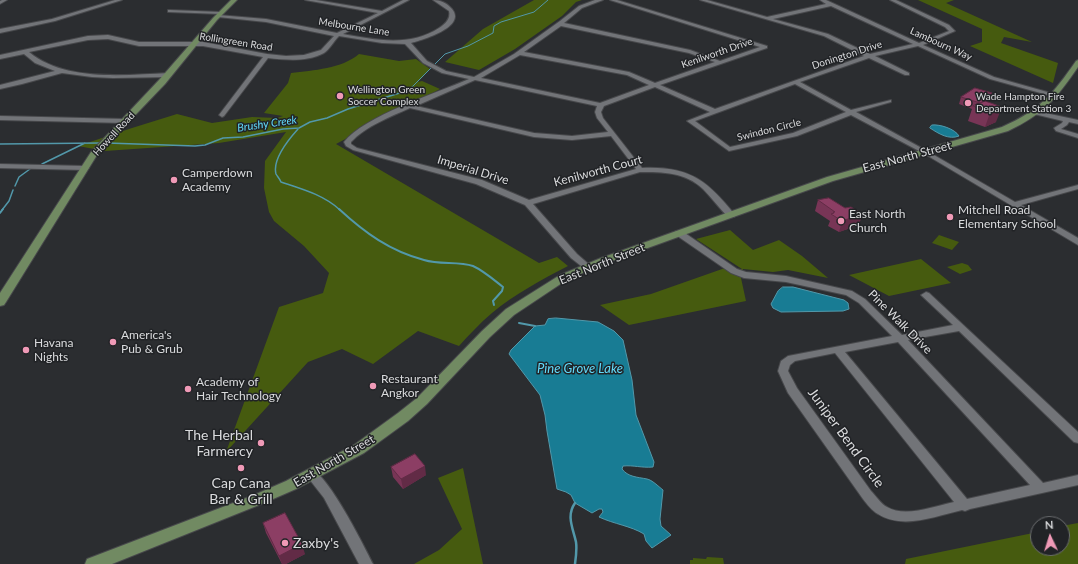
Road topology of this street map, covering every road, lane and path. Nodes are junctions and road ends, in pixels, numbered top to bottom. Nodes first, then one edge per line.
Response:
1 (6, 0) edge
2 (118, 0) edge
3 (234, 0) edge
4 (307, 0) edge
5 (407, 0) edge
6 (435, 0) edge
7 (601, 0) edge
8 (612, 0) edge
9 (702, 0) edge
10 (729, 0) edge
11 (822, 0) edge
12 (892, 0) edge
13 (0, 3) edge
14 (713, 3) junction
15 (832, 4) junction
16 (170, 11) dead end
17 (382, 12) junction
18 (219, 14) junction
19 (767, 18) junction
20 (560, 24) junction
21 (0, 31) edge
22 (337, 35) junction
23 (407, 42) junction
24 (194, 44) junction
25 (920, 44) junction
26 (25, 52) junction
27 (520, 53) junction
28 (869, 55) junction
29 (267, 56) junction
30 (0, 57) edge
31 (719, 62) junction
32 (1078, 62) edge
33 (61, 71) junction
34 (907, 74) dead end
35 (169, 75) junction
36 (474, 79) junction
37 (795, 82) junction
38 (655, 85) junction
39 (0, 87) edge
40 (1055, 95) junction
41 (889, 101) dead end
42 (600, 105) junction
43 (410, 106) junction
44 (716, 112) junction
45 (852, 112) junction
46 (1036, 113) junction
47 (222, 115) dead end
48 (0, 118) edge
49 (1066, 120) junction
50 (125, 121) junction
51 (1078, 122) edge
52 (613, 134) junction
53 (1078, 136) edge
54 (926, 152) junction
55 (0, 166) edge
56 (85, 168) junction
57 (640, 170) junction
58 (1078, 187) edge
59 (528, 203) junction
60 (1015, 204) junction
61 (730, 214) junction
62 (679, 233) junction
63 (1078, 242) edge
64 (588, 267) junction
65 (926, 295) dead end
66 (0, 302) edge
67 (961, 327) junction
68 (901, 339) junction
69 (838, 350) junction
70 (1078, 439) edge
71 (312, 475) junction
72 (1078, 480) edge
73 (1041, 489) junction
74 (965, 506) junction
75 (92, 564) edge
76 (366, 564) edge

1 - 13 street
2 - 21 street
3 - 18 main road, Howell Road
4 - 17 street
5 - 17 street, Rollingreen Road
6 - 23 street, Melbourne Lane
7 - 20 street
8 - 31 street, Kenilworth Drive
9 - 14 street
10 - 14 street
11 - 15 street, Lambourn Way
12 - 25 street, Donington Drive
14 - 19 street
15 - 19 street
15 - 25 street, Lambourn Way
16 - 18 street, Melbourne Lane
17 - 22 street, Rollingreen Road
18 - 22 street, Melbourne Lane
18 - 24 main road, Howell Road
19 - 28 street
20 - 27 street
20 - 31 street
22 - 23 street, Melbourne Lane
22 - 29 street, Rollingreen Road
23 - 36 street
24 - 26 street, Rollingreen Road
24 - 29 street, Rollingreen Road
24 - 35 main road, Howell Road
25 - 28 street, Donington Drive
25 - 40 street, Lambourn Way
26 - 30 street, Rollingreen Road
26 - 33 street
27 - 36 street
27 - 38 street
28 - 34 street
28 - 37 street, Donington Drive
29 - 47 street
31 - 38 street, Kenilworth Drive
32 - 40 main road, East North Street
33 - 35 street
33 - 39 street
35 - 50 main road, Howell Road
36 - 42 street
36 - 43 street
37 - 44 street, Swindon Circle
37 - 45 street
38 - 42 street, Kenilworth Drive
38 - 44 street
40 - 46 main road, East North Street
41 - 45 street
42 - 52 street
43 - 52 street
43 - 59 street, Imperial Drive
44 - 45 street, Swindon Circle
45 - 54 street
46 - 49 street
46 - 54 main road, East North Street
48 - 50 street
49 - 51 street
49 - 53 street
50 - 56 main road, Howell Road
52 - 57 street
54 - 60 street
54 - 61 main road, East North Street
55 - 56 street
56 - 66 main road, Howell Road
57 - 59 street, Kenilworth Court
57 - 61 street, Kenilworth Court
58 - 60 street
59 - 64 street, Imperial Drive
60 - 63 street
61 - 62 main road, East North Street
62 - 64 main road, East North Street
62 - 68 street, Pine Walk Drive
64 - 71 main road, East North Street
65 - 67 street
67 - 68 street, Juniper Bend Circle
67 - 70 street
68 - 69 street, Juniper Bend Circle
68 - 73 street, Pine Walk Drive
69 - 74 street
69 - 74 street, Juniper Bend Circle
71 - 75 main road, East North Street
71 - 76 street
72 - 73 street, Juniper Bend Circle
73 - 74 street, Juniper Bend Circle

